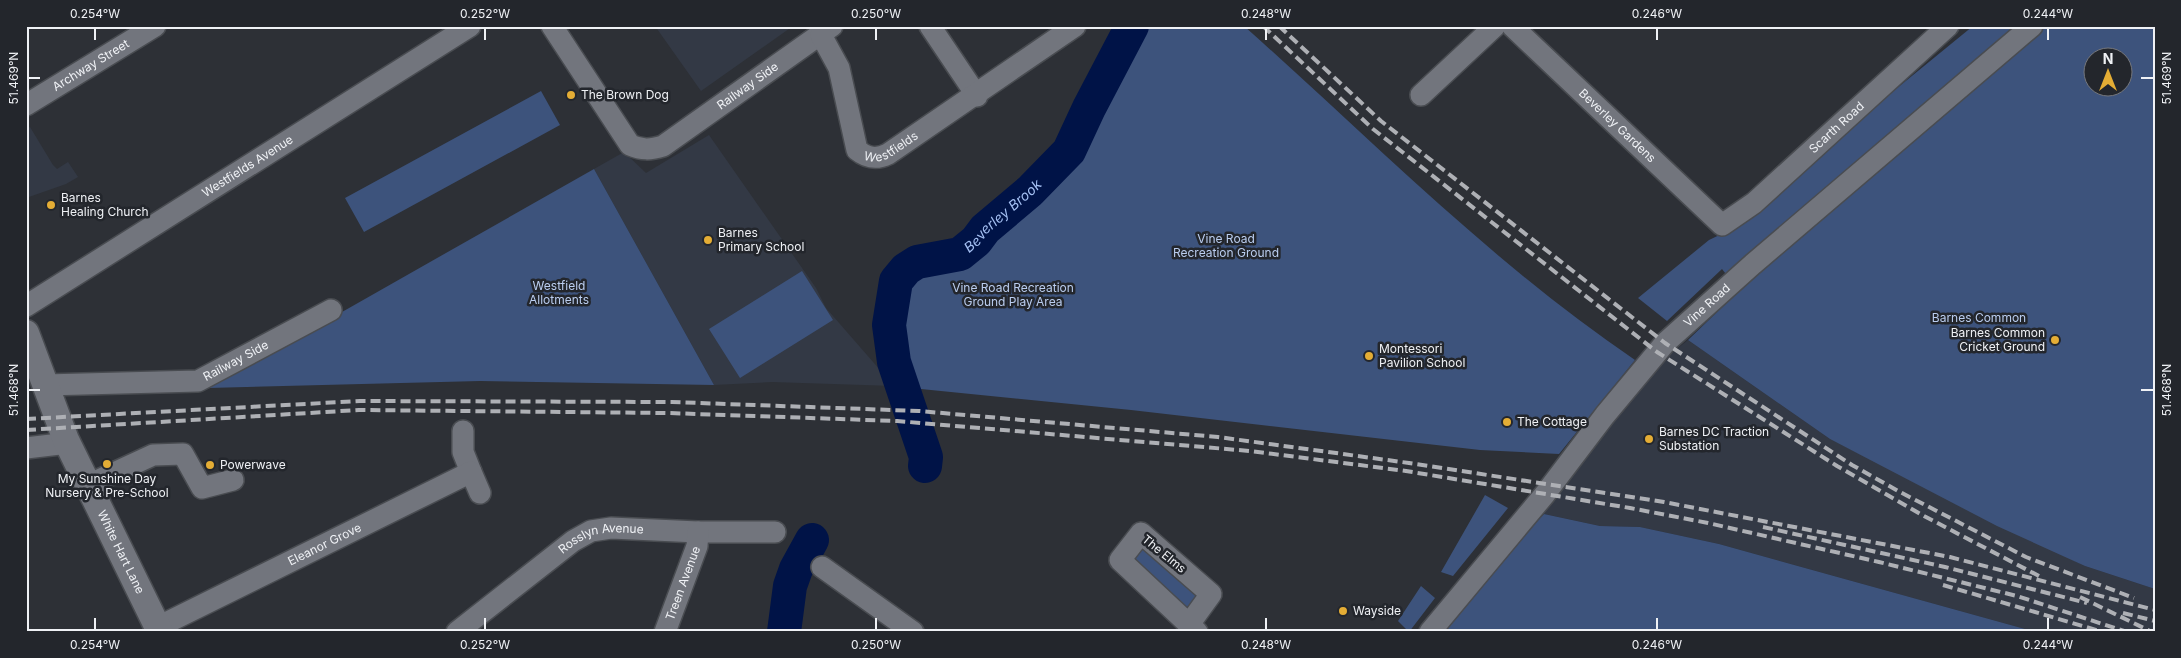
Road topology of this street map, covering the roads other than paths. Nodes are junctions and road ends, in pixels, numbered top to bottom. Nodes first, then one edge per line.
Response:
1 (155, 26) edge
2 (470, 26) edge
3 (552, 26) edge
4 (930, 26) edge
5 (1076, 26) edge
6 (1494, 26) edge
7 (1512, 26) edge
8 (1948, 26) edge
9 (2032, 26) edge
10 (826, 30) edge
11 (1421, 95) dead end
12 (977, 96) junction
13 (26, 106) edge
14 (1722, 225) joint
15 (26, 306) edge
16 (331, 310) dead end
17 (26, 333) edge
18 (45, 385) junction
19 (464, 431) dead end
20 (68, 443) junction
21 (26, 448) edge
22 (470, 472) junction
23 (233, 480) dead end
24 (88, 485) junction
25 (480, 493) dead end
26 (698, 532) junction
27 (775, 532) dead end
28 (822, 568) dead end
29 (159, 629) edge
30 (464, 630) edge
31 (665, 632) edge
32 (913, 632) edge
33 (1430, 632) edge

1 - 13 street, Archway Street
2 - 15 street, Westfields Avenue
3 - 10 street, Railway Side
4 - 12 street
5 - 12 street, Westfields
6 - 11 street
7 - 14 street, Beverley Gardens
8 - 14 street, Scarth Road
9 - 33 street, Vine Road
10 - 12 street, Westfields
16 - 18 street, Railway Side
17 - 18 street, White Hart Lane
18 - 20 street, White Hart Lane
19 - 22 street
20 - 21 street
20 - 24 street, White Hart Lane
22 - 25 street
22 - 29 street, Eleanor Grove
23 - 24 street
24 - 29 street, White Hart Lane
26 - 27 street, Rosslyn Avenue
26 - 30 street, Rosslyn Avenue
26 - 31 street, Treen Avenue
28 - 32 street

